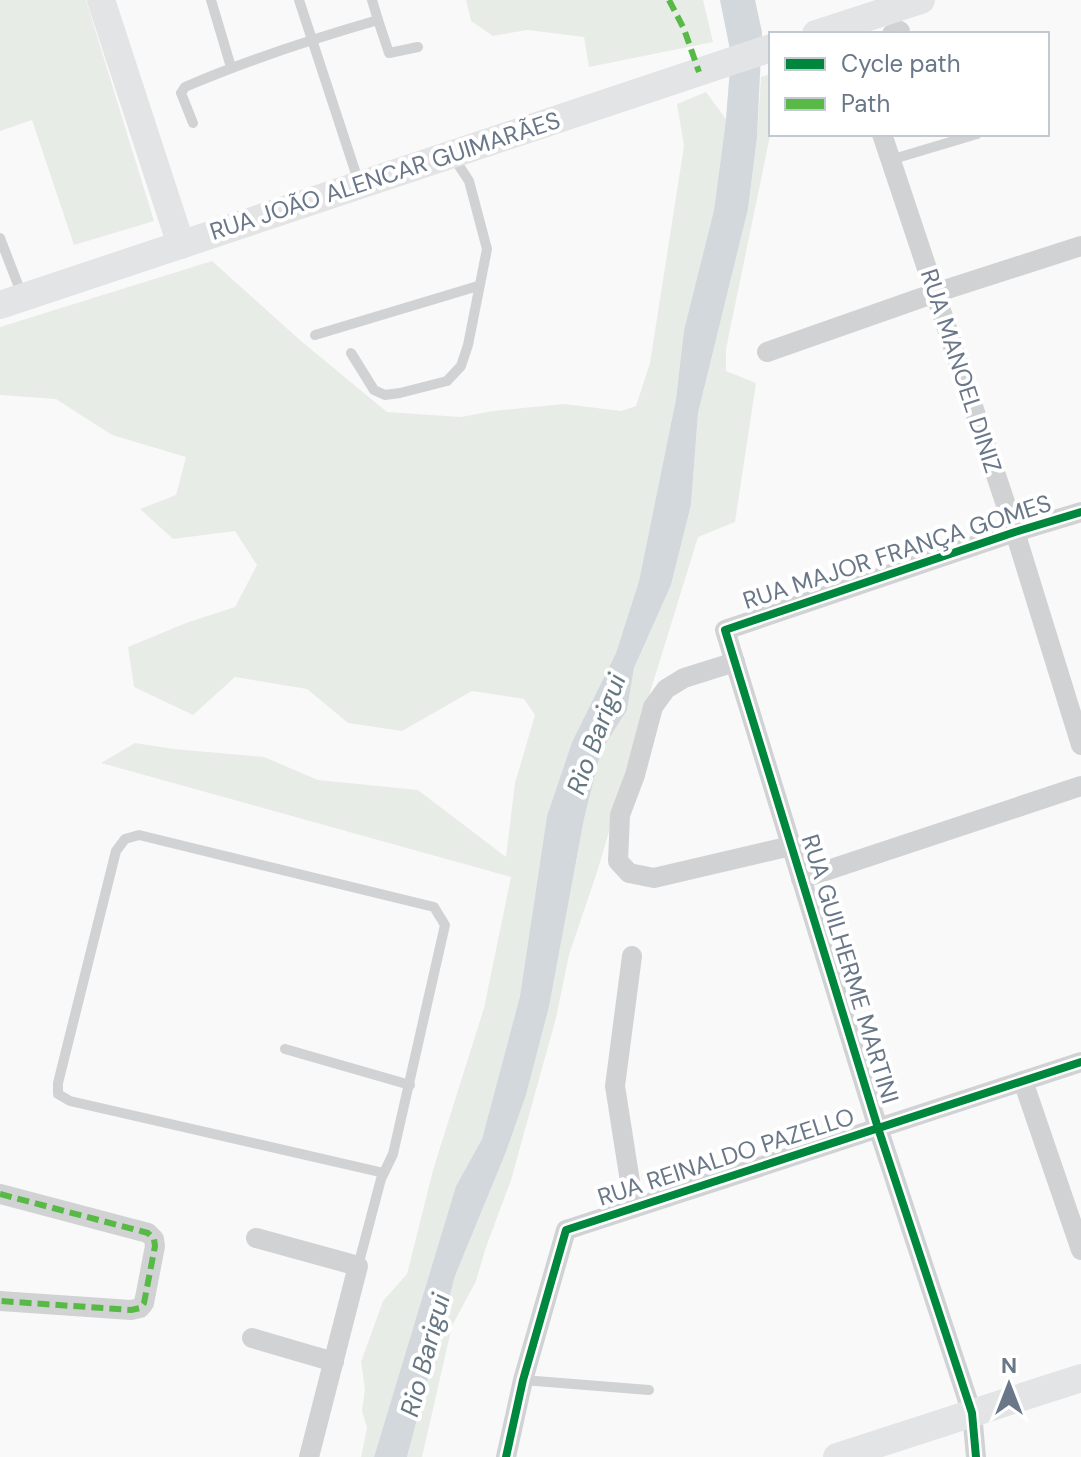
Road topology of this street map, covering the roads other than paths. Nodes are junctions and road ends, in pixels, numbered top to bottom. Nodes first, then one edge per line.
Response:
1 (101, 0) edge
2 (211, 0) edge
3 (299, 0) edge
4 (372, 0) edge
5 (921, 0) edge
6 (378, 20) junction
7 (822, 32) edge
8 (312, 39) junction
9 (418, 47) dead end
10 (769, 49) edge
11 (231, 67) junction
12 (193, 123) dead end
13 (883, 136) edge
14 (970, 136) edge
15 (451, 154) junction
16 (890, 160) junction
17 (359, 185) junction
18 (0, 238) edge
19 (181, 245) junction
20 (1081, 246) edge
21 (478, 286) junction
22 (935, 293) junction
23 (12, 301) edge
24 (315, 335) dead end
25 (767, 352) dead end
26 (351, 353) dead end
27 (1081, 512) edge
28 (1015, 532) junction
29 (725, 630) joint
30 (735, 662) junction
31 (1081, 745) edge
32 (1081, 786) edge
33 (791, 846) junction
34 (801, 879) junction
35 (632, 956) dead end
36 (285, 1049) dead end
37 (1081, 1062) edge
38 (1023, 1081) junction
39 (410, 1085) junction
40 (878, 1128) junction
41 (384, 1173) junction
42 (0, 1194) edge
43 (634, 1207) junction
44 (256, 1238) dead end
45 (1081, 1250) edge
46 (358, 1266) junction
47 (0, 1301) edge
48 (252, 1338) dead end
49 (334, 1362) junction
50 (1081, 1378) edge
51 (523, 1380) junction
52 (649, 1390) dead end
53 (972, 1413) junction
54 (309, 1457) edge
55 (506, 1457) edge
56 (837, 1457) edge
57 (976, 1457) edge

1 - 19 main road
2 - 11 lane
3 - 8 lane
4 - 6 lane
5 - 7 main road
6 - 8 lane
6 - 9 lane
8 - 11 lane
8 - 17 lane
10 - 15 main road, RUA JOÃO ALENCAR GUIMARÃES
11 - 12 lane
13 - 16 street, RUA MANOEL DINIZ
14 - 16 lane
15 - 17 main road, RUA JOÃO ALENCAR GUIMARÃES
15 - 21 lane
16 - 22 street, RUA MANOEL DINIZ
17 - 19 main road, RUA JOÃO ALENCAR GUIMARÃES
18 - 23 lane
19 - 23 main road, RUA JOÃO ALENCAR GUIMARÃES
20 - 22 street
21 - 24 lane
21 - 26 lane
22 - 25 street
22 - 28 street, RUA MANOEL DINIZ
27 - 28 street, RUA MAJOR FRANÇA GOMES
28 - 29 street, RUA MAJOR FRANÇA GOMES
28 - 31 street, RUA MANOEL DINIZ
29 - 30 street, RUA GUILHERME MARTINI
30 - 33 street, RUA GUILHERME MARTINI
30 - 33 street
32 - 34 street
33 - 34 street, RUA GUILHERME MARTINI
34 - 40 street, RUA GUILHERME MARTINI
35 - 43 street, RUA REINALDO PAZELLO
36 - 39 lane
37 - 38 street, RUA REINALDO PAZELLO
38 - 40 street, RUA REINALDO PAZELLO
38 - 45 street
39 - 41 lane
39 - 41 lane
40 - 43 street, RUA REINALDO PAZELLO
40 - 53 street, RUA GUILHERME MARTINI
41 - 46 lane
42 - 47 street
43 - 51 street, RUA REINALDO PAZELLO
44 - 46 street
46 - 49 street
48 - 49 street
49 - 54 street
50 - 53 main road
51 - 52 lane
51 - 55 street
53 - 56 main road
53 - 57 street, RUA GUILHERME MARTINI

